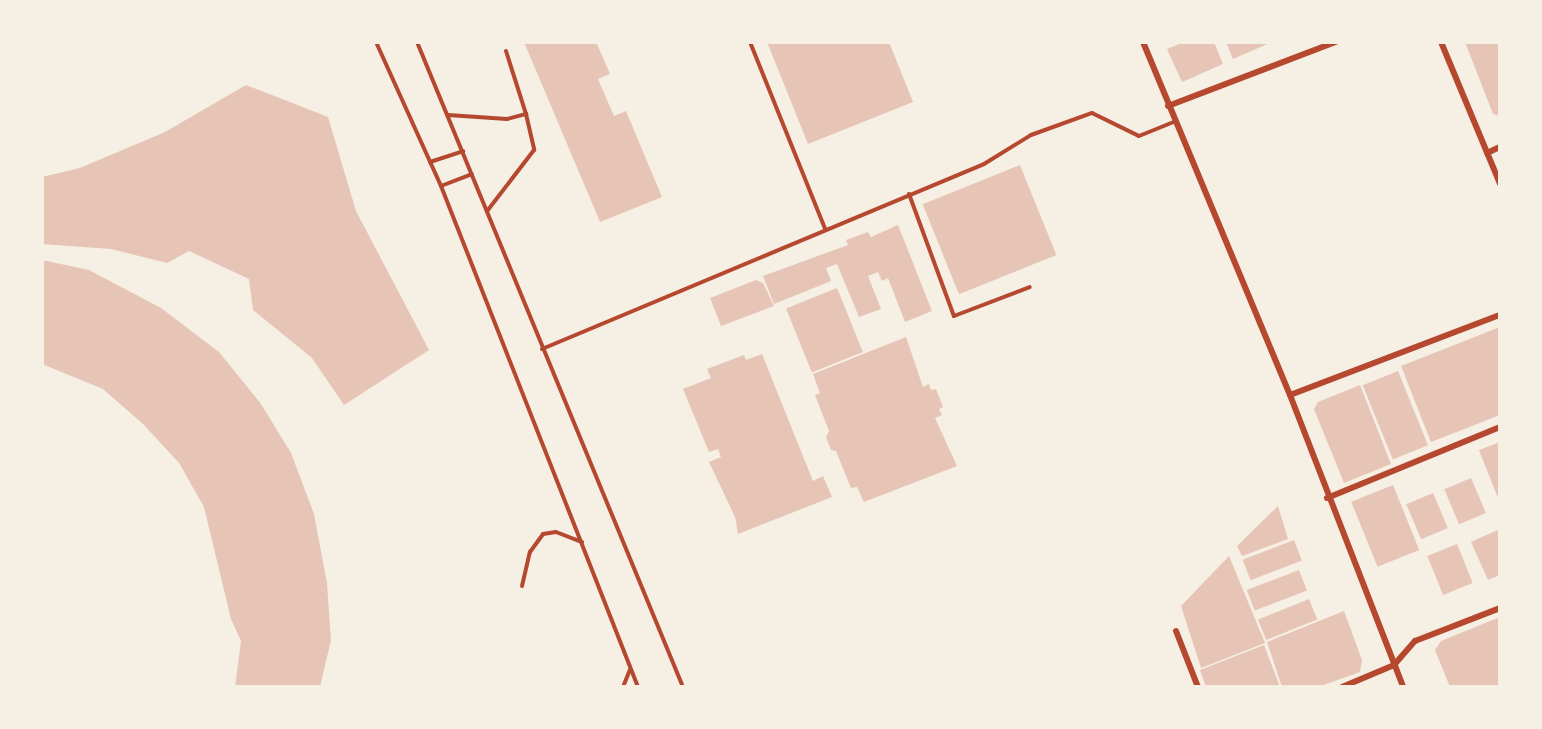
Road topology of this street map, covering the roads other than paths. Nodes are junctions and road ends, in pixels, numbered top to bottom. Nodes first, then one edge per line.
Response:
1 (376, 42) edge
2 (417, 42) edge
3 (750, 42) edge
4 (1143, 42) edge
5 (1336, 42) edge
6 (1442, 42) edge
7 (506, 51) dead end
8 (1168, 106) junction
9 (526, 114) junction
10 (448, 115) junction
11 (1174, 122) junction
12 (1500, 147) edge
13 (463, 151) junction
14 (1487, 153) junction
15 (429, 162) junction
16 (472, 174) junction
17 (1500, 184) edge
18 (441, 186) junction
19 (909, 194) junction
20 (488, 210) junction
21 (825, 229) junction
22 (1030, 287) dead end
23 (1500, 315) edge
24 (542, 349) junction
25 (1290, 395) junction
26 (1500, 427) edge
27 (1327, 498) junction
28 (583, 543) junction
29 (522, 586) dead end
30 (1500, 608) edge
31 (1176, 631) dead end
32 (1394, 665) junction
33 (630, 669) junction
34 (624, 687) edge
35 (638, 687) edge
36 (683, 687) edge
37 (1198, 687) edge
38 (1342, 687) edge
39 (1403, 687) edge

1 - 15 lane
2 - 10 lane
3 - 21 lane
4 - 8 street
5 - 8 street
6 - 14 street
7 - 9 lane
8 - 11 street
9 - 10 lane
9 - 20 lane
10 - 13 lane
11 - 19 lane
11 - 25 street
12 - 14 street
13 - 15 lane
13 - 16 lane
14 - 17 street
15 - 18 lane
16 - 18 lane
16 - 20 lane
18 - 28 lane
19 - 21 lane
19 - 22 lane
20 - 24 lane
21 - 24 lane
23 - 25 street
24 - 36 lane
25 - 27 street
26 - 27 street
27 - 32 street
28 - 29 lane
28 - 33 lane
30 - 32 street
31 - 37 street
32 - 38 street
32 - 39 street
33 - 34 lane
33 - 35 lane

